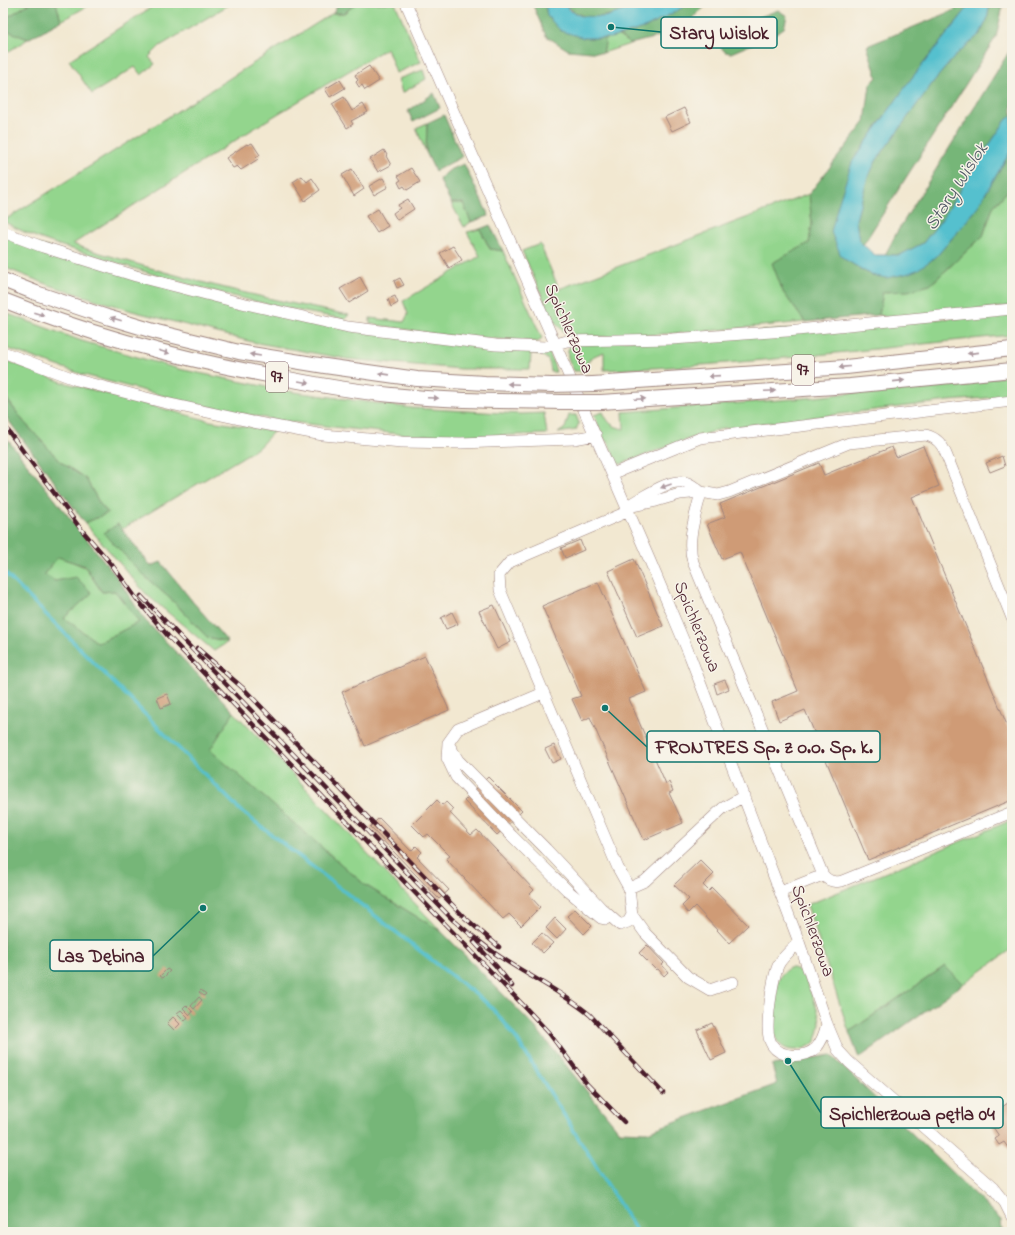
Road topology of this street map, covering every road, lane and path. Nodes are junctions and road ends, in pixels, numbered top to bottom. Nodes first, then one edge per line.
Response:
1 (406, 3) edge
2 (3, 232) edge
3 (3, 280) edge
4 (3, 300) edge
5 (1012, 309) edge
6 (556, 345) junction
7 (1012, 349) edge
8 (3, 352) edge
9 (1012, 370) edge
10 (1012, 401) edge
11 (596, 435) junction
12 (612, 474) junction
13 (701, 492) junction
14 (628, 509) junction
15 (1012, 618) edge
16 (543, 693) junction
17 (744, 796) junction
18 (1012, 812) edge
19 (823, 875) junction
20 (629, 888) junction
21 (780, 892) junction
22 (632, 915) junction
23 (799, 942) junction
24 (732, 982) dead end
25 (827, 1024) junction
26 (1012, 1217) edge

1 - 6 street, Spichlerzowa
2 - 6 street
7 -> 3 main road, 97, bridge
4 -> 9 main road, 97, bridge
5 - 6 street
6 - 11 street, Spichlerzowa
8 - 11 street
10 - 12 street
11 - 12 street, Spichlerzowa
12 - 14 street, Spichlerzowa
13 - 14 street
13 - 15 street
13 - 19 street
14 - 16 street
14 - 17 street, Spichlerzowa
16 - 20 street
16 - 22 street
17 - 20 street
17 - 21 street, Spichlerzowa
18 - 19 street
19 - 21 street
20 - 22 street
21 - 23 street, Spichlerzowa
22 - 24 street
23 - 25 street, Spichlerzowa
23 - 25 street
25 - 26 street, Spichlerzowa

